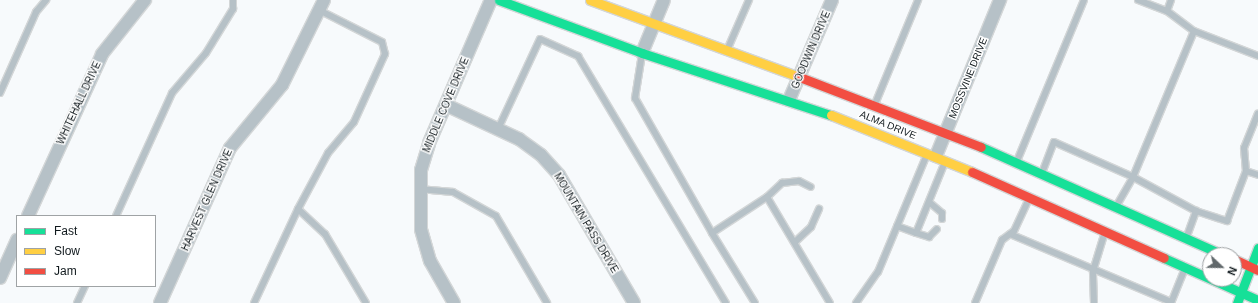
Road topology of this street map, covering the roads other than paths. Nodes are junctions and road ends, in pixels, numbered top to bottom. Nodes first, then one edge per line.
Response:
1 (46, 0) edge
2 (145, 0) edge
3 (233, 0) edge
4 (491, 0) edge
5 (499, 0) edge
6 (590, 0) edge
7 (664, 0) edge
8 (749, 0) edge
9 (832, 0) edge
10 (918, 0) edge
11 (1000, 0) edge
12 (1084, 0) edge
13 (1138, 0) edge
14 (1171, 0) edge
15 (321, 5) edge
16 (1167, 11) junction
17 (655, 23) junction
18 (1194, 31) junction
19 (728, 49) junction
20 (642, 54) junction
21 (1258, 56) edge
22 (800, 76) junction
23 (0, 93) edge
24 (789, 100) junction
25 (875, 104) junction
26 (446, 105) junction
27 (1258, 114) edge
28 (498, 129) junction
29 (946, 131) junction
30 (936, 156) junction
31 (1016, 162) junction
32 (1246, 171) junction
33 (1041, 174) junction
34 (1258, 175) edge
35 (1133, 177) junction
36 (811, 187) dead end
37 (419, 189) junction
38 (767, 197) junction
39 (1029, 199) junction
40 (928, 202) junction
41 (1116, 207) junction
42 (298, 209) junction
43 (819, 209) dead end
44 (1196, 211) junction
45 (28, 215) edge
46 (116, 215) edge
47 (942, 218) dead end
48 (898, 226) junction
49 (937, 229) dead end
50 (712, 233) junction
51 (916, 233) junction
52 (1010, 234) junction
53 (1104, 234) junction
54 (1186, 238) junction
55 (16, 242) edge
56 (795, 242) junction
57 (1206, 247) edge
58 (1258, 248) edge
59 (1242, 263) edge
60 (1093, 268) junction
61 (1254, 268) edge
62 (1185, 269) junction
63 (0, 278) edge
64 (85, 287) edge
65 (1241, 293) junction
66 (1258, 300) edge
67 (77, 303) edge
68 (160, 303) edge
69 (254, 303) edge
70 (366, 303) edge
71 (454, 303) edge
72 (547, 303) edge
73 (634, 303) edge
74 (726, 303) edge
75 (755, 303) edge
76 (830, 303) edge
77 (856, 303) edge
78 (975, 303) edge
79 (1094, 303) edge
80 (1171, 303) edge
81 (1237, 303) edge

1 - 23 lane
2 - 45 street, WHITEHALL DRIVE
3 - 46 lane
4 - 26 street, MIDDLE COVE DRIVE
5 - 20 main road, ALMA DRIVE
6 - 17 main road, ALMA DRIVE
7 - 17 street
8 - 19 lane
9 - 22 street, GOODWIN DRIVE
10 - 25 lane
11 - 29 street, MOSSVINE DRIVE
12 - 31 lane
13 - 16 lane
14 - 16 lane
15 - 42 lane
15 - 68 street, HARVEST GLEN DRIVE
16 - 18 lane
17 - 19 main road, ALMA DRIVE
17 - 20 street
18 - 21 lane
18 - 35 lane
19 - 22 main road, ALMA DRIVE
20 - 24 main road, ALMA DRIVE
20 - 50 lane
22 - 24 street, GOODWIN DRIVE
22 - 25 main road, ALMA DRIVE
24 - 30 main road, ALMA DRIVE
25 - 29 main road, ALMA DRIVE
26 - 28 street, MOUNTAIN PASS DRIVE
26 - 37 street, MIDDLE COVE DRIVE
27 - 32 lane
28 - 73 street, MOUNTAIN PASS DRIVE
28 - 74 lane
29 - 30 street, MOSSVINE DRIVE
29 - 31 main road, ALMA DRIVE
30 - 39 main road, ALMA DRIVE
30 - 40 lane
30 - 48 lane
31 - 33 main road, ALMA DRIVE
32 - 34 lane
32 - 44 lane
33 - 35 lane
33 - 41 main road, ALMA DRIVE
35 - 41 lane
35 - 44 lane
36 - 38 lane
37 - 71 street, MIDDLE COVE DRIVE
37 - 72 lane
38 - 50 lane
38 - 56 lane
39 - 52 lane
39 - 53 main road, ALMA DRIVE
40 - 47 lane
40 - 51 lane
41 - 53 main road
41 - 54 main road, ALMA DRIVE
42 - 69 lane
42 - 70 lane
43 - 56 lane
44 - 54 lane
48 - 51 lane
48 - 77 lane
49 - 51 lane
50 - 75 lane
52 - 60 lane
52 - 78 lane
53 - 60 lane
53 - 62 main road, ALMA DRIVE
54 - 57 main road, ALMA DRIVE
55 - 63 street
56 - 76 lane
58 - 61 main road
59 - 61 main road
60 - 79 lane
60 - 80 lane
61 - 65 main road
62 - 65 main road, ALMA DRIVE
62 - 80 lane
64 - 67 lane
65 - 66 main road, ALMA DRIVE
65 - 81 main road

